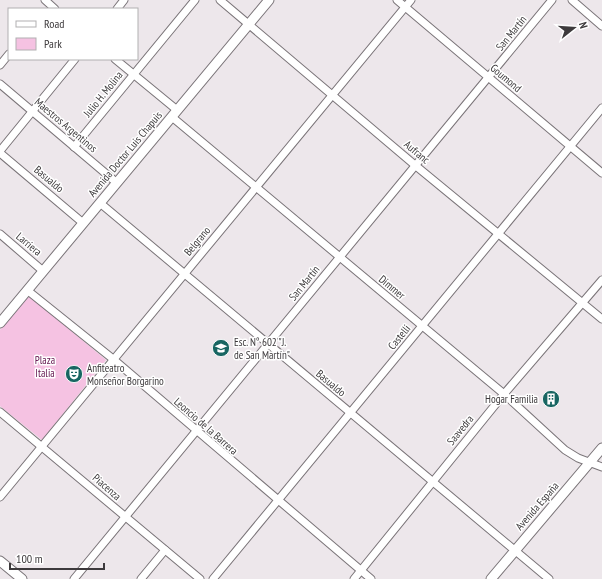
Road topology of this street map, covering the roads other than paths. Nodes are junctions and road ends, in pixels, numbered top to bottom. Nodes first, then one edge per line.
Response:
1 (124, 0) edge
2 (194, 0) edge
3 (220, 0) edge
4 (269, 0) edge
5 (397, 0) edge
6 (411, 0) edge
7 (552, 0) edge
8 (572, 0) edge
9 (405, 7) junction
10 (118, 8) edge
11 (249, 24) junction
12 (602, 26) edge
13 (8, 55) edge
14 (74, 60) edge
15 (116, 60) edge
16 (0, 65) edge
17 (133, 74) junction
18 (488, 77) junction
19 (0, 84) edge
20 (333, 95) junction
21 (602, 108) edge
22 (32, 111) junction
23 (175, 114) junction
24 (571, 146) junction
25 (74, 147) junction
26 (0, 152) edge
27 (416, 166) junction
28 (602, 173) edge
29 (117, 183) junction
30 (256, 189) junction
31 (100, 203) junction
32 (83, 223) junction
33 (499, 233) junction
34 (0, 234) edge
35 (340, 257) junction
36 (43, 270) junction
37 (184, 274) junction
38 (602, 280) edge
39 (28, 290) junction
40 (583, 303) junction
41 (602, 319) edge
42 (0, 322) edge
43 (422, 327) junction
44 (268, 344) junction
45 (113, 359) junction
46 (504, 394) junction
47 (0, 412) edge
48 (351, 414) junction
49 (196, 432) junction
50 (42, 445) junction
51 (602, 448) edge
52 (590, 462) junction
53 (602, 467) edge
54 (433, 482) junction
55 (0, 497) edge
56 (278, 501) junction
57 (125, 517) junction
58 (165, 550) junction
59 (515, 550) junction
60 (0, 560) edge
61 (361, 571) junction
62 (22, 579) edge
63 (74, 579) edge
64 (141, 579) edge
65 (200, 579) edge
66 (213, 579) edge
67 (354, 579) edge
68 (371, 579) edge
69 (491, 579) edge
70 (549, 579) edge

1 - 10 street
2 - 17 street, Julio H. Molina
3 - 11 street, Aufranc
4 - 11 main road, Avenida Doctor Luis Chapuis
5 - 9 street, Goumond
6 - 9 street, Belgrano
7 - 18 street, San Martín
8 - 12 street
9 - 18 street, Goumond
9 - 20 street, Belgrano
11 - 20 street, Aufranc
11 - 23 main road, Avenida Doctor Luis Chapuis
13 - 16 street
14 - 22 street
15 - 17 street, Dimmer
17 - 23 street, Dimmer
17 - 25 street, Julio H. Molina
18 - 24 street, Goumond
18 - 27 street, San Martín
19 - 22 street, Maestros Argentinos
20 - 27 street, Aufranc
20 - 30 street, Belgrano
21 - 24 street, Castelli
22 - 25 street, Maestros Argentinos
22 - 26 street
23 - 29 main road, Avenida Doctor Luis Chapuis
23 - 30 street, Dimmer
24 - 28 street, Goumond
24 - 33 street, Castelli
25 - 29 street, Maestros Argentinos
26 - 32 street, Basualdo
27 - 33 street, Aufranc
27 - 35 street, San Martín
29 - 31 main road, Avenida Doctor Luis Chapuis
30 - 35 street, Dimmer
30 - 37 street, Belgrano
31 - 32 main road, Avenida Doctor Luis Chapuis
31 - 37 street, Basualdo
32 - 36 main road, Avenida Doctor Luis Chapuis
33 - 40 street, Aufranc
33 - 43 street, Castelli
34 - 36 street, Larriera
35 - 43 street, Dimmer
35 - 44 street, San Martín
36 - 39 main road, Avenida Doctor Luis Chapuis
37 - 44 street, Basualdo
37 - 45 street, Belgrano
38 - 40 street, Saavedra
39 - 42 main road, Avenida Doctor Luis Chapuis
39 - 45 street, Leoncio de la Barrera
40 - 41 street, Aufranc
40 - 46 street, Saavedra
43 - 46 street, Dimmer
43 - 48 street, Castelli
44 - 48 street, Basualdo
44 - 49 street, San Martín
45 - 49 street, Leoncio de la Barrera
45 - 50 street, Belgrano
46 - 52 street, Dimmer
46 - 54 street, Saavedra
47 - 50 street, Piacenza
48 - 54 street, Basualdo
48 - 56 street, Castelli
49 - 56 street, Leoncio de la Barrera
49 - 57 street, San Martín
50 - 55 street, Belgrano
50 - 57 street, Piacenza
51 - 52 main road, Avenida España
52 - 53 street, Dimmer
52 - 59 main road, Avenida España
54 - 59 street, Basualdo
54 - 61 street, Saavedra
56 - 61 street, Leoncio de la Barrera
56 - 66 street, Castelli
57 - 58 street, Piacenza
57 - 63 street, San Martín
58 - 64 street
58 - 65 street, Piacenza
59 - 69 main road, Avenida España
59 - 70 street, Basualdo
60 - 62 main road
61 - 67 street, Saavedra
61 - 68 street, Leoncio de la Barrera

